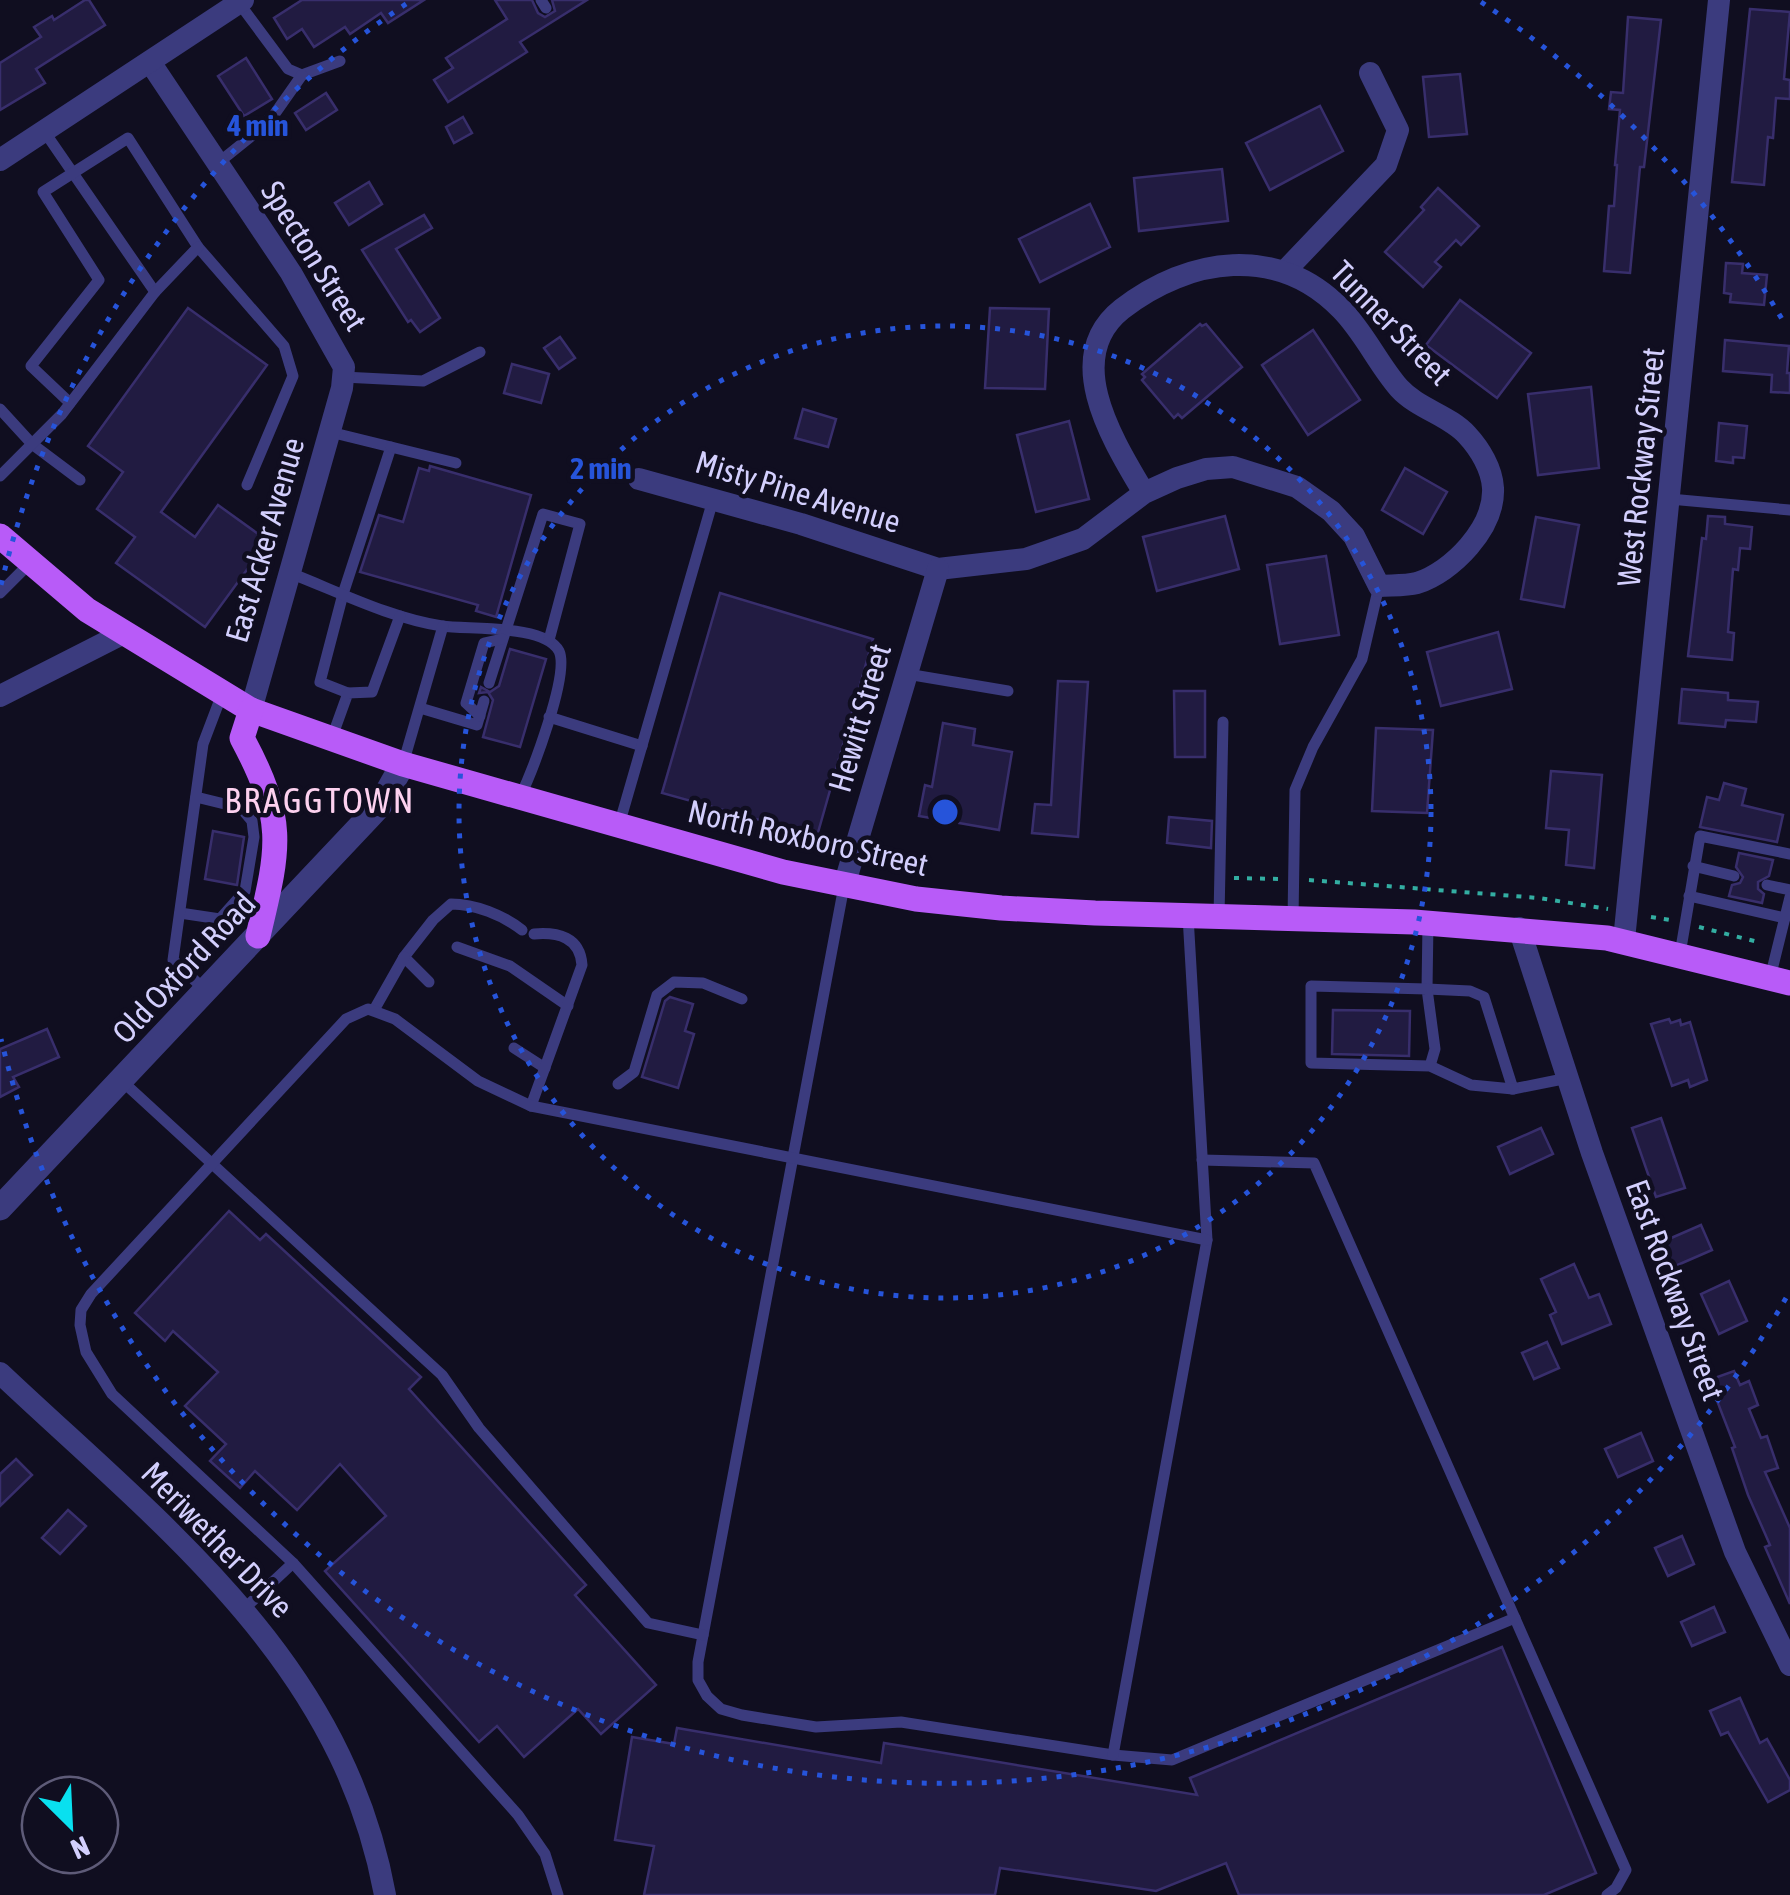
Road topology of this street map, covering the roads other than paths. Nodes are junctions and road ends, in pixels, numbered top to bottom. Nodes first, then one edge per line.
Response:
1 (1718, 0) edge
2 (241, 2) edge
3 (340, 61) dead end
4 (150, 62) junction
5 (1370, 73) dead end
6 (302, 74) junction
7 (44, 131) junction
8 (0, 160) edge
9 (218, 163) junction
10 (72, 174) junction
11 (198, 247) junction
12 (1286, 270) junction
13 (155, 292) junction
14 (480, 352) dead end
15 (342, 383) junction
16 (70, 403) junction
17 (0, 409) edge
18 (330, 432) junction
19 (32, 444) junction
20 (392, 448) junction
21 (456, 463) dead end
22 (0, 476) edge
23 (639, 479) dead end
24 (80, 480) dead end
25 (247, 485) dead end
26 (1144, 493) junction
27 (1670, 499) junction
28 (714, 500) junction
29 (1790, 510) edge
30 (0, 536) edge
31 (30, 563) junction
32 (938, 568) junction
33 (290, 573) junction
34 (1379, 586) junction
35 (0, 593) edge
36 (343, 594) junction
37 (400, 616) junction
38 (442, 626) junction
39 (124, 633) junction
40 (504, 635) junction
41 (549, 640) junction
42 (906, 674) junction
43 (489, 684) dead end
44 (1008, 691) dead end
45 (348, 693) junction
46 (222, 694) junction
47 (0, 696) edge
48 (484, 701) dead end
49 (420, 708) junction
50 (251, 710) junction
51 (480, 716) junction
52 (549, 718) junction
53 (1223, 722) dead end
54 (331, 740) junction
55 (642, 746) junction
56 (404, 764) junction
57 (520, 797) junction
58 (196, 798) junction
59 (619, 825) junction
60 (1790, 854) edge
61 (1693, 866) junction
62 (1734, 876) dead end
63 (1766, 885) dead end
64 (844, 886) junction
65 (1790, 894) edge
66 (1689, 896) junction
67 (180, 913) junction
68 (1188, 916) junction
69 (1219, 917) junction
70 (1294, 918) junction
71 (1785, 918) junction
72 (1428, 923) junction
73 (1519, 928) junction
74 (258, 936) junction
75 (1624, 940) junction
76 (457, 947) dead end
77 (1680, 954) junction
78 (404, 957) junction
79 (1780, 980) edge
80 (429, 982) dead end
81 (1426, 990) junction
82 (207, 991) junction
83 (742, 999) dead end
84 (568, 1006) junction
85 (374, 1010) junction
86 (514, 1048) dead end
87 (1430, 1066) junction
88 (545, 1068) junction
89 (1568, 1078) junction
90 (122, 1081) junction
91 (618, 1084) dead end
92 (1513, 1089) junction
93 (531, 1106) junction
94 (793, 1158) junction
95 (1202, 1160) junction
96 (212, 1162) junction
97 (0, 1208) edge
98 (1207, 1240) junction
99 (0, 1373) edge
100 (293, 1563) junction
101 (245, 1608) junction
102 (1516, 1618) junction
103 (703, 1636) junction
104 (1790, 1665) edge
105 (1112, 1755) junction
106 (385, 1895) edge
107 (558, 1895) edge
108 (1607, 1895) edge

1 - 27 street, West Rockway Street
2 - 4 street
2 - 6 lane
3 - 6 lane
4 - 7 street
4 - 9 street, Specton Street
5 - 12 street, Tunner Street
6 - 9 lane
7 - 8 street
7 - 10 lane
9 - 15 street, Specton Street
10 - 11 lane
10 - 13 lane
10 - 16 lane
11 - 13 lane
11 - 25 lane
12 - 26 street, Tunner Street
12 - 34 street, Tunner Street
13 - 16 lane
14 - 15 lane
15 - 18 street, East Acker Avenue
16 - 19 lane
17 - 19 lane
18 - 20 lane
18 - 33 street, East Acker Avenue
19 - 22 lane
19 - 24 lane
20 - 21 lane
20 - 36 lane
23 - 28 street, Misty Pine Avenue
26 - 32 street
26 - 34 street
27 - 29 lane
27 - 75 street, West Rockway Street
28 - 32 street, Misty Pine Avenue
28 - 55 lane
30 - 31 main road, North Roxboro Street
31 - 35 lane
31 - 39 main road, North Roxboro Street
32 - 42 street, Hewitt Street
33 - 36 lane
33 - 50 street, East Acker Avenue
34 - 70 lane
36 - 37 lane
36 - 45 lane
37 - 38 lane
37 - 45 lane
38 - 40 lane
38 - 49 lane
39 - 46 main road, North Roxboro Street
39 - 47 street
40 - 41 lane
40 - 41 lane
40 - 43 lane
40 - 51 lane
41 - 52 lane
42 - 44 lane
42 - 64 street, Hewitt Street
45 - 54 lane
46 - 50 main road, North Roxboro Street
46 - 58 lane
48 - 51 lane
49 - 51 lane
49 - 56 lane
50 - 54 main road, North Roxboro Street
50 - 74 main road
52 - 55 lane
52 - 57 lane
53 - 69 lane
54 - 56 main road, North Roxboro Street
55 - 59 lane
56 - 57 main road, North Roxboro Street
56 - 74 street, Old Oxford Road
57 - 59 main road, North Roxboro Street
58 - 67 lane
58 - 67 lane
59 - 64 main road, North Roxboro Street
60 - 61 lane
61 - 62 lane
61 - 66 lane
63 - 65 lane
64 - 68 main road, North Roxboro Street
64 - 94 lane
65 - 71 lane
66 - 71 lane
66 - 77 lane
67 - 82 lane
68 - 69 main road, North Roxboro Street
68 - 95 lane
69 - 70 main road, North Roxboro Street
70 - 72 main road, North Roxboro Street
71 - 79 lane
72 - 73 main road, North Roxboro Street
72 - 81 lane
73 - 75 main road, North Roxboro Street
73 - 89 street, East Rockway Street
74 - 82 street, Old Oxford Road
75 - 77 main road, North Roxboro Street
76 - 84 lane
77 - 79 main road, North Roxboro Street
78 - 80 lane
78 - 84 lane
78 - 85 lane
81 - 87 lane
81 - 87 lane
81 - 92 lane
82 - 90 street, Old Oxford Road
83 - 91 lane
84 - 88 lane
85 - 93 lane
85 - 96 lane
86 - 88 lane
87 - 92 lane
88 - 93 lane
89 - 92 lane
89 - 104 street, East Rockway Street
90 - 96 lane
90 - 97 street, Old Oxford Road
93 - 94 lane
94 - 98 lane
94 - 103 lane
95 - 98 lane
95 - 102 lane
96 - 100 lane
96 - 103 lane
98 - 105 lane
99 - 101 street, Meriwether Drive
100 - 101 lane
100 - 107 lane
101 - 106 street, Meriwether Drive
102 - 105 lane
102 - 108 lane
103 - 105 lane

